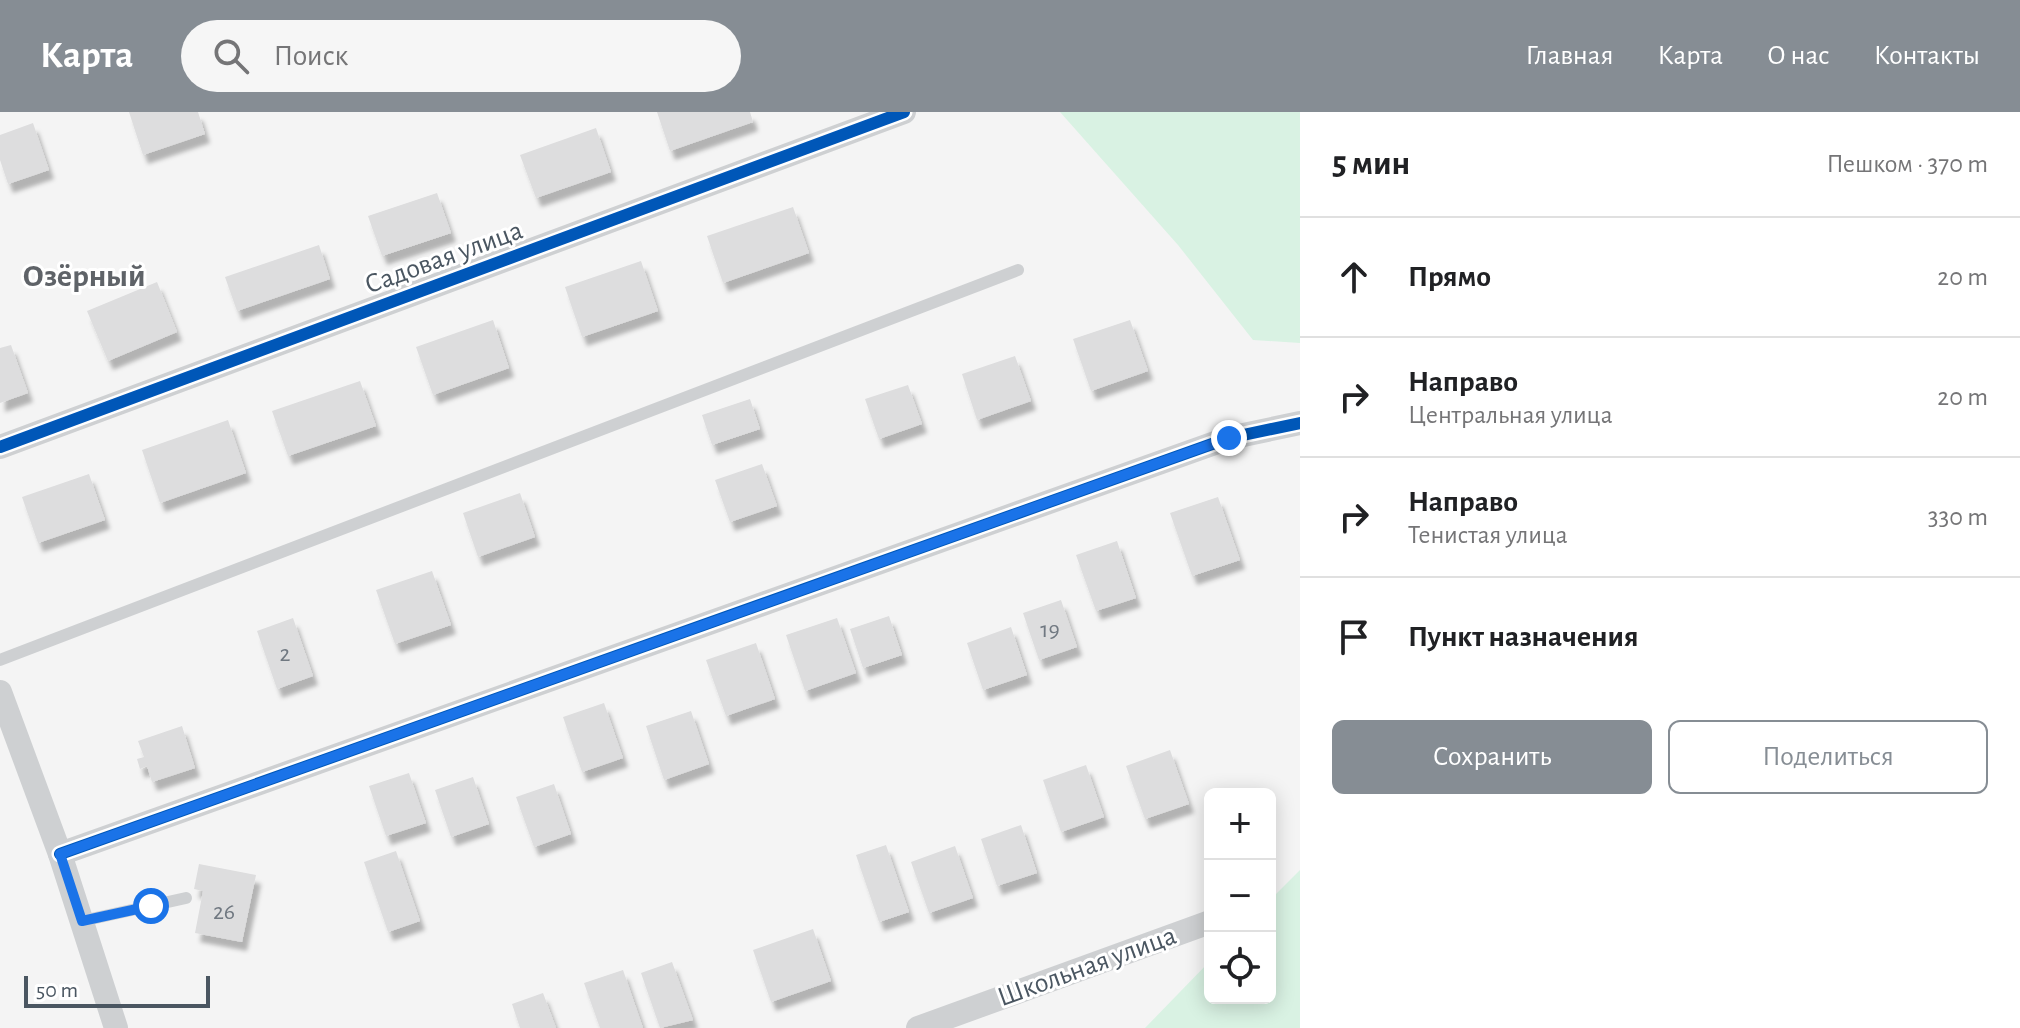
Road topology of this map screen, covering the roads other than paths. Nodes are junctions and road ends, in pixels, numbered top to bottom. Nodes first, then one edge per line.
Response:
1 (904, 112) edge
2 (1018, 270) dead end
3 (1300, 423) edge
4 (0, 447) edge
5 (0, 660) edge
6 (0, 692) edge
7 (60, 854) junction
8 (186, 898) dead end
9 (82, 921) junction
10 (1204, 924) edge
11 (116, 1028) edge
12 (918, 1028) edge

1 - 4 street, Садовая улица
2 - 5 lane
3 - 7 street
6 - 7 street
7 - 9 street
8 - 9 lane
9 - 11 street
10 - 12 street, Школьная улица

